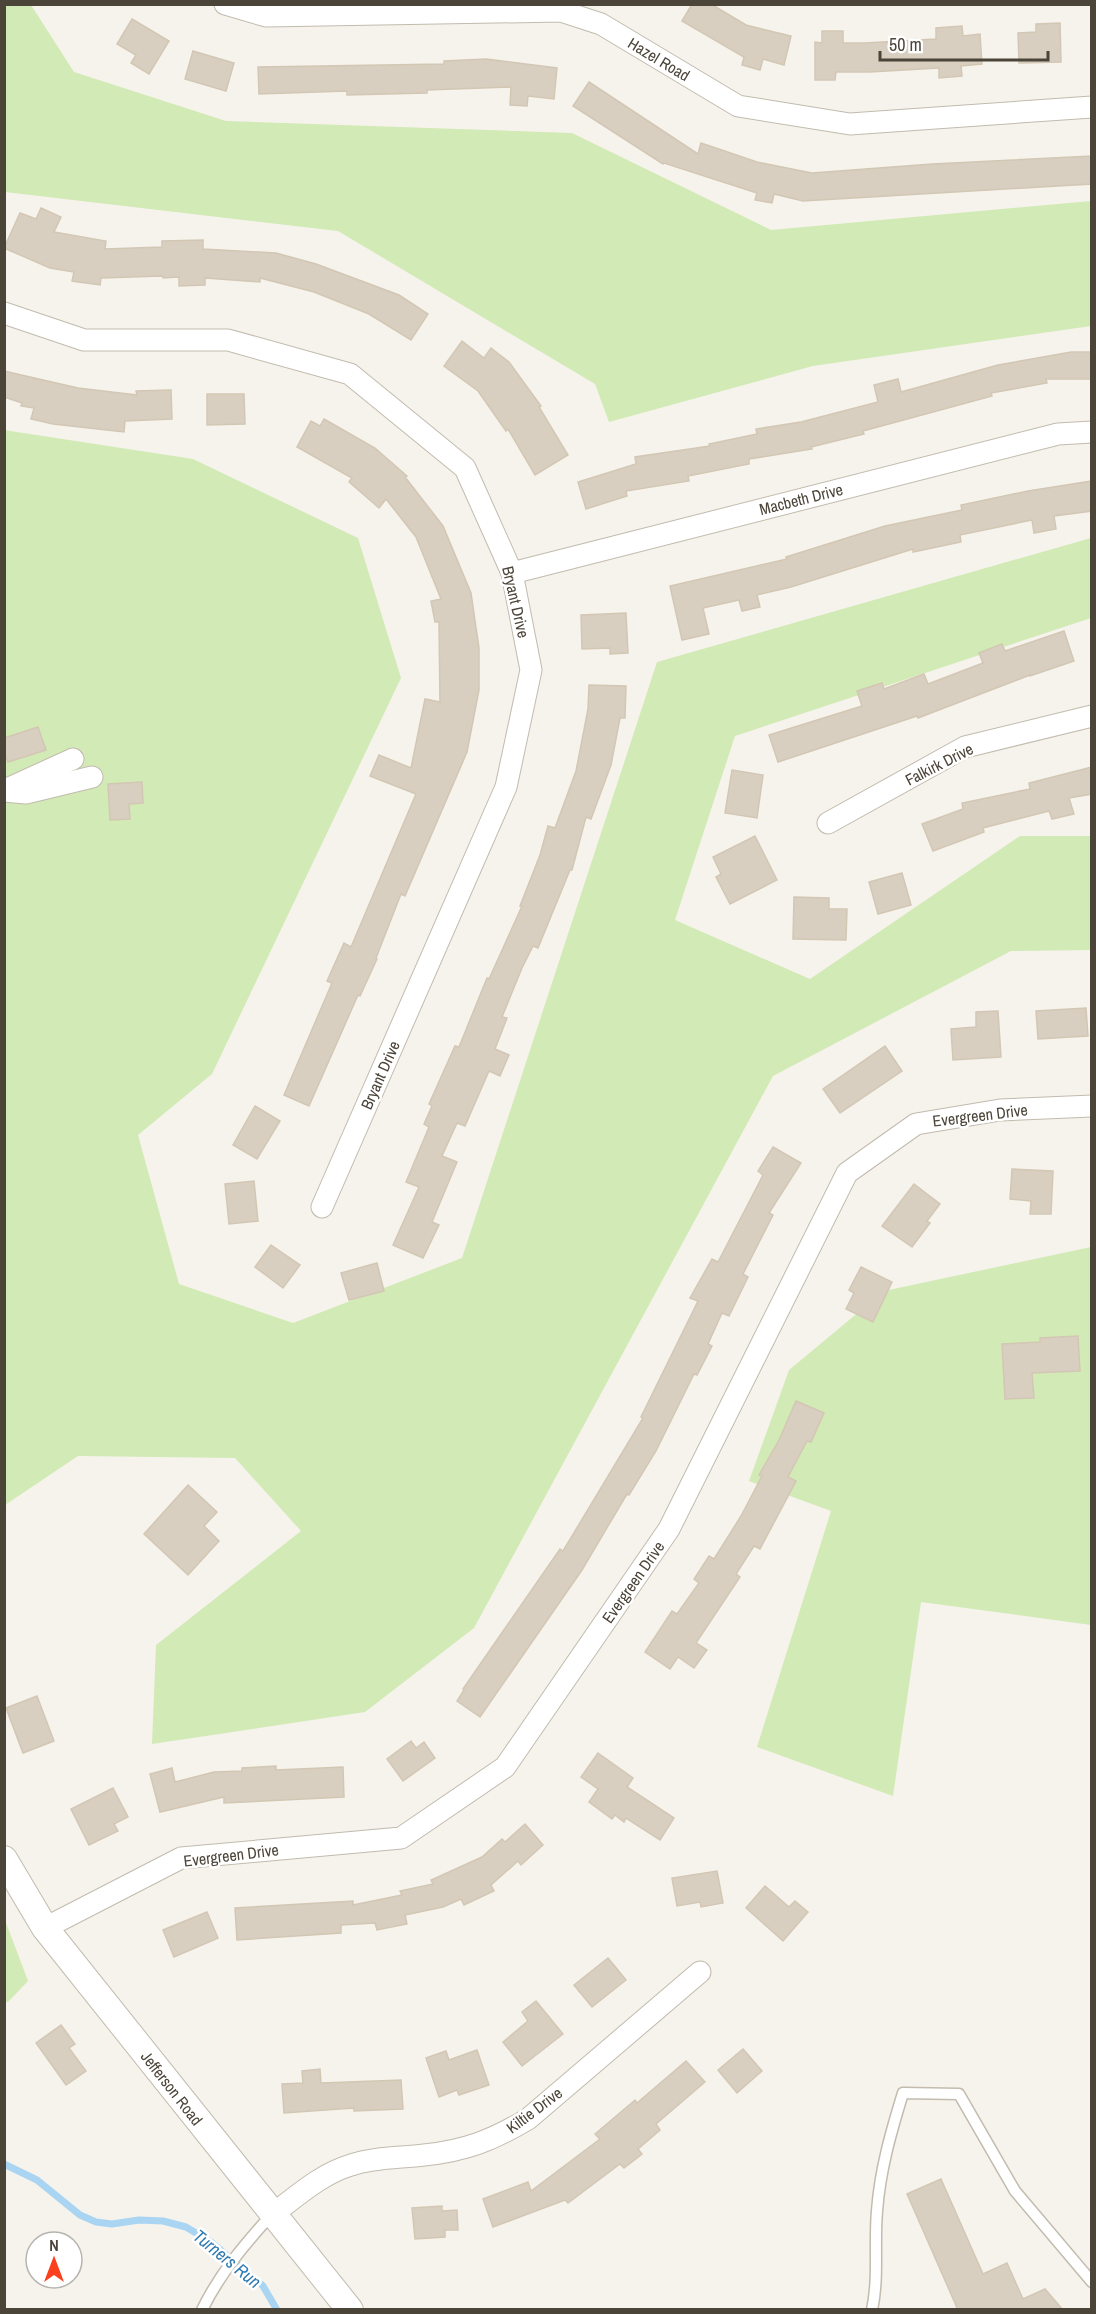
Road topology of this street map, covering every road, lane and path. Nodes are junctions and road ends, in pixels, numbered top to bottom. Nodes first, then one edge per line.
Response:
1 (225, 4) edge
2 (1092, 107) edge
3 (4, 313) edge
4 (1092, 432) edge
5 (512, 573) junction
6 (1092, 716) edge
7 (73, 759) dead end
8 (92, 777) dead end
9 (4, 790) edge
10 (828, 823) dead end
11 (1092, 1106) edge
12 (322, 1207) dead end
13 (4, 1859) edge
14 (45, 1928) junction
15 (700, 1972) dead end
16 (273, 2214) junction
17 (1092, 2282) edge
18 (202, 2310) edge
19 (350, 2310) edge
20 (872, 2310) edge

1 - 2 street, Hazel Road
3 - 5 street, Bryant Drive
4 - 5 street, Macbeth Drive
5 - 12 street, Bryant Drive
6 - 10 street, Falkirk Drive
7 - 9 street
8 - 9 street
11 - 14 street, Evergreen Drive
13 - 14 street, Jefferson Road
14 - 16 street, Jefferson Road
15 - 16 street, Kiltie Drive
16 - 18 lane
16 - 19 street, Jefferson Road
17 - 20 lane

